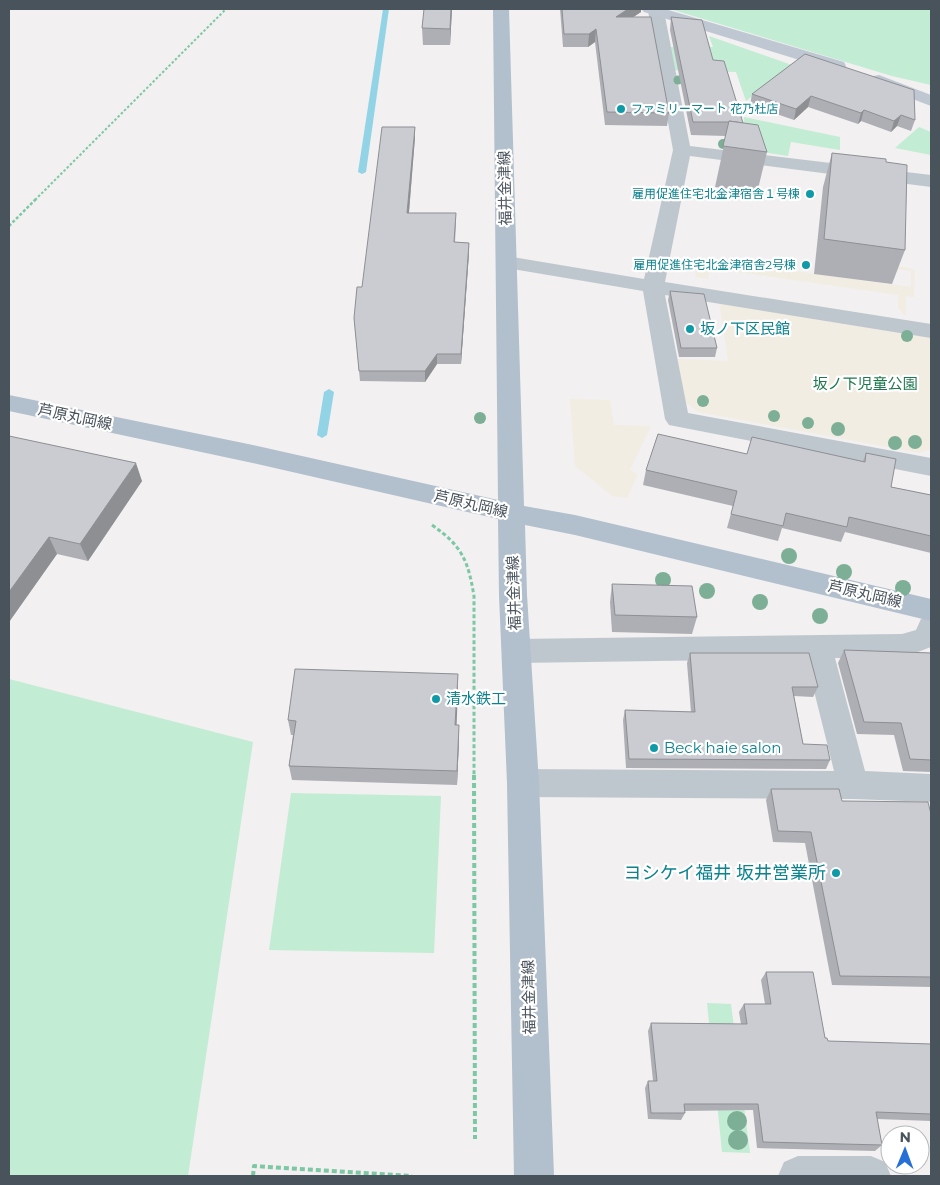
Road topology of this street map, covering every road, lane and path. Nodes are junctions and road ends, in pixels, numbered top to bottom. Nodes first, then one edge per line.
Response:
1 (226, 9) edge
2 (501, 9) edge
3 (652, 10) edge
4 (850, 70) edge
5 (869, 76) edge
6 (931, 100) edge
7 (682, 150) junction
8 (931, 181) edge
9 (9, 226) edge
10 (507, 262) junction
11 (653, 287) junction
12 (931, 331) edge
13 (9, 403) edge
14 (931, 467) edge
15 (512, 513) junction
16 (428, 522) dead end
17 (931, 610) edge
18 (931, 626) edge
19 (818, 648) junction
20 (516, 651) junction
21 (524, 783) junction
22 (854, 785) junction
23 (931, 788) edge
24 (475, 1139) dead end
25 (253, 1176) edge
26 (412, 1176) edge
27 (534, 1176) edge
28 (798, 1176) edge
29 (871, 1176) edge

1 - 9 path
2 - 10 main road, 福井金津線
3 - 4 street
3 - 7 street
5 - 6 street
7 - 8 street
7 - 11 street
10 - 11 street
10 - 15 main road, 福井金津線
11 - 12 street
11 - 14 street
13 - 15 main road, 芦原丸岡線
15 - 17 main road, 芦原丸岡線
15 - 20 main road, 福井金津線
16 - 24 path
18 - 19 street
19 - 20 street
19 - 22 street
20 - 21 main road, 福井金津線
21 - 22 street
21 - 27 main road, 福井金津線
22 - 23 street
25 - 26 path
28 - 29 street

